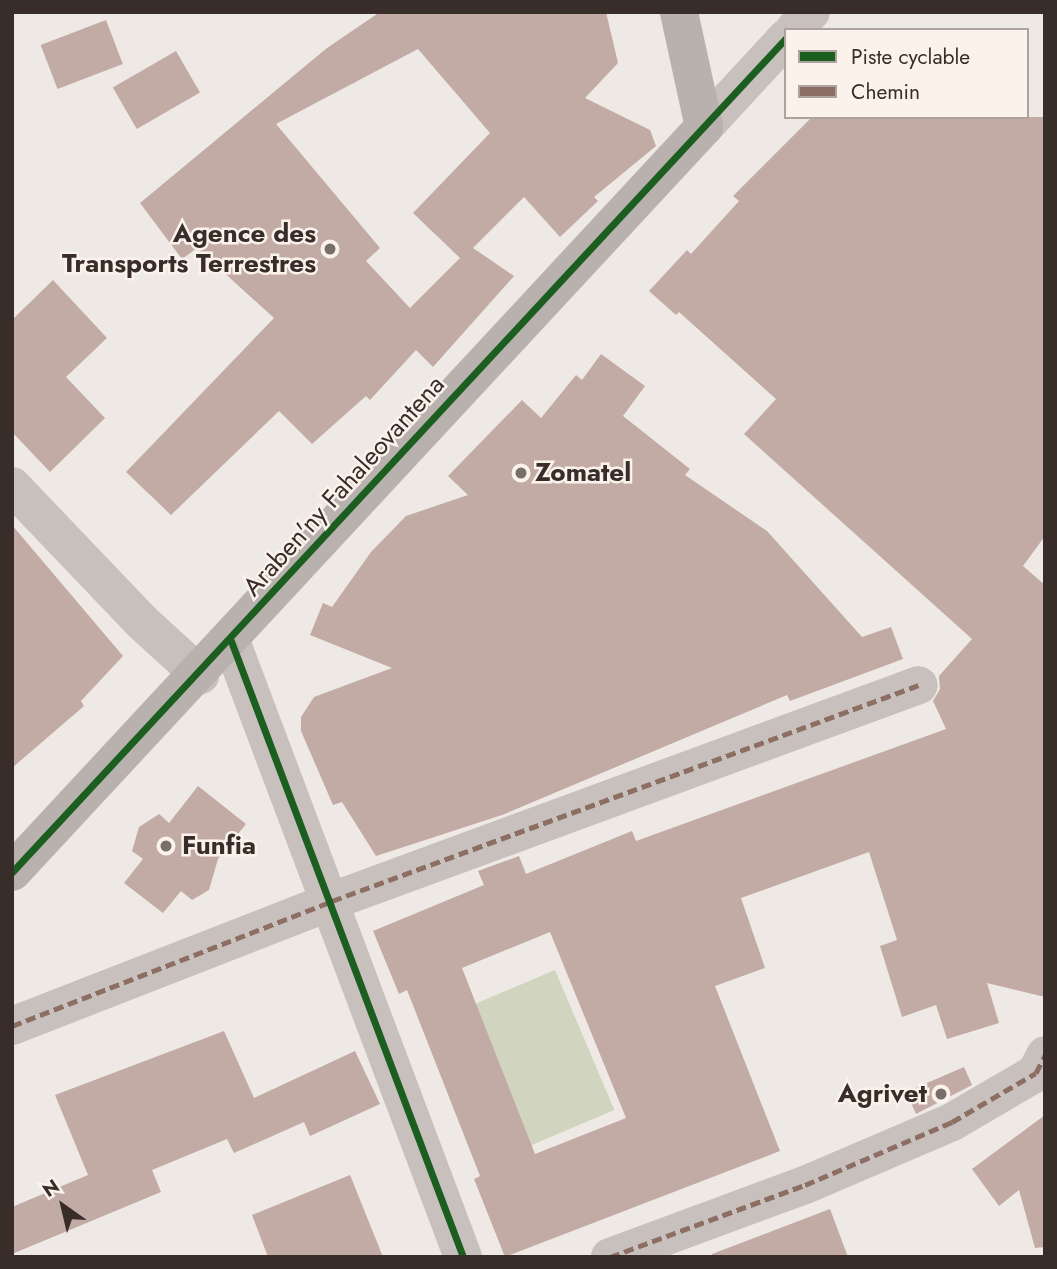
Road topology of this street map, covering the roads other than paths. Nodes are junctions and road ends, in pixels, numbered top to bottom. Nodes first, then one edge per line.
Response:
1 (679, 12) edge
2 (811, 12) edge
3 (796, 28) edge
4 (784, 40) edge
5 (704, 127) junction
6 (12, 486) edge
7 (231, 640) junction
8 (200, 676) junction
9 (919, 685) dead end
10 (12, 872) edge
11 (332, 901) junction
12 (12, 1026) edge
13 (1045, 1055) edge
14 (463, 1257) edge
15 (610, 1257) edge

1 - 5 street
2 - 3 street
4 - 5 street
5 - 7 street, Araben'ny Fahaleovantena
6 - 8 street
7 - 8 street, Araben'ny Fahaleovantena
7 - 11 street
8 - 10 street, Araben'ny Fahaleovantena
9 - 11 street
11 - 12 street
11 - 14 street
13 - 15 street

